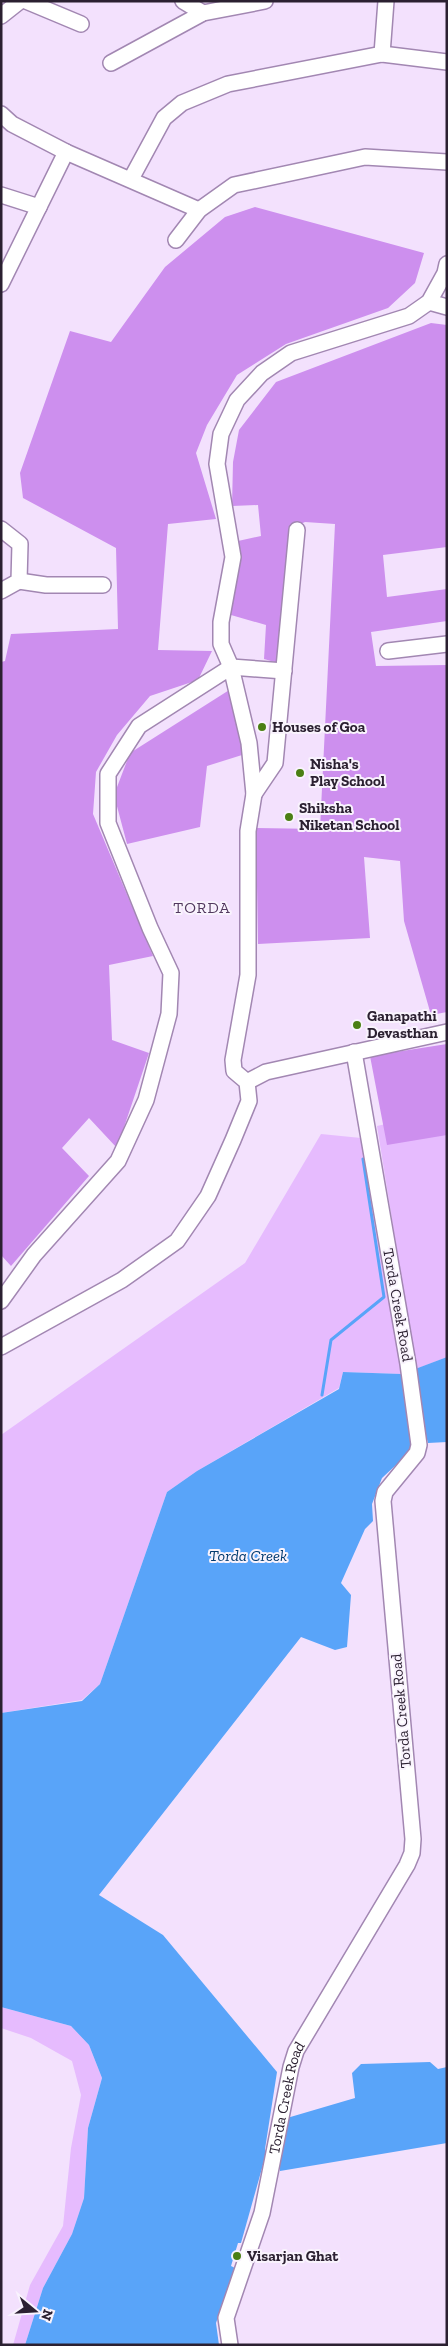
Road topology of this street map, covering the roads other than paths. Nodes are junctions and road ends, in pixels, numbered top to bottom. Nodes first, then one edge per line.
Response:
1 (20, 1) edge
2 (26, 1) edge
3 (183, 1) edge
4 (264, 1) edge
5 (386, 1) edge
6 (203, 13) junction
7 (1, 16) edge
8 (81, 24) dead end
9 (382, 54) junction
10 (447, 62) edge
11 (111, 63) dead end
12 (1, 114) edge
13 (66, 152) junction
14 (447, 162) edge
15 (131, 179) junction
16 (1, 195) edge
17 (39, 207) junction
18 (200, 210) junction
19 (176, 240) dead end
20 (447, 264) edge
21 (1, 284) edge
22 (429, 302) junction
23 (447, 307) edge
24 (1, 529) edge
25 (297, 530) dead end
26 (19, 581) junction
27 (102, 585) dead end
28 (1, 591) edge
29 (447, 644) edge
30 (388, 651) dead end
31 (231, 667) junction
32 (284, 671) junction
33 (254, 794) junction
34 (447, 1032) edge
35 (354, 1052) junction
36 (247, 1082) junction
37 (1, 1301) edge
38 (1, 1347) edge
39 (230, 2345) edge

1 - 7 street
2 - 8 street
3 - 6 street
4 - 6 street
5 - 9 street
6 - 11 street
9 - 10 street
9 - 15 street
12 - 13 street
13 - 15 street
13 - 17 street
14 - 18 street
15 - 18 street
16 - 17 street
17 - 21 street
18 - 19 street
20 - 22 street
22 - 23 street
22 - 31 street
24 - 26 street
25 - 32 street
26 - 27 street
26 - 28 street
29 - 30 street
31 - 32 street
31 - 33 street
31 - 37 street
32 - 33 street
33 - 36 street
34 - 35 street
35 - 36 street
35 - 39 street, Torda Creek Road
36 - 38 street

